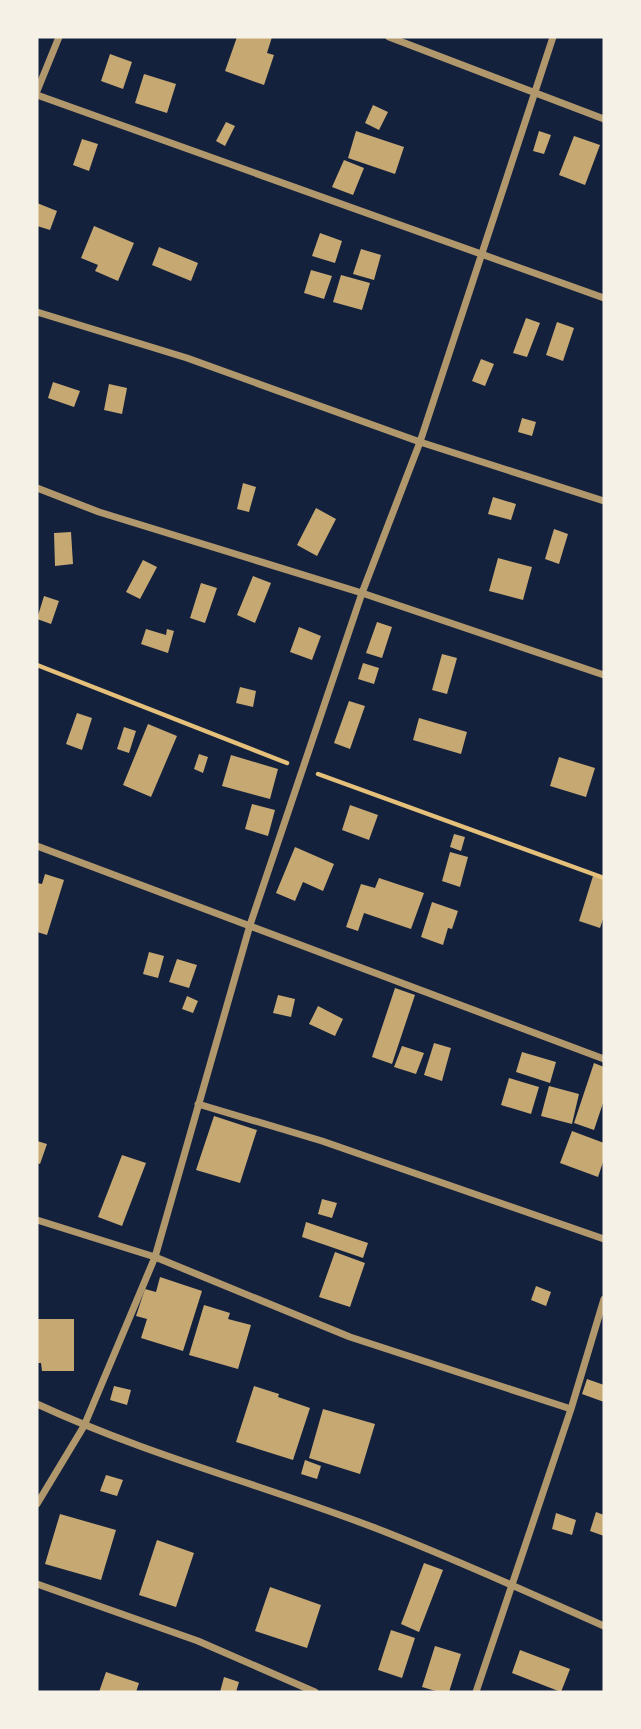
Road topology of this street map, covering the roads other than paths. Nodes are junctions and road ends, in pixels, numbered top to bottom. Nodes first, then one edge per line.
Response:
1 (59, 37) edge
2 (389, 37) edge
3 (553, 37) edge
4 (536, 92) junction
5 (37, 93) edge
6 (604, 119) edge
7 (480, 255) junction
8 (604, 298) edge
9 (37, 312) edge
10 (420, 442) junction
11 (37, 488) edge
12 (604, 502) edge
13 (362, 593) junction
14 (604, 675) edge
15 (37, 846) edge
16 (250, 925) junction
17 (604, 1059) edge
18 (198, 1104) junction
19 (37, 1220) edge
20 (604, 1239) edge
21 (155, 1257) junction
22 (604, 1299) edge
23 (37, 1404) edge
24 (571, 1409) junction
25 (84, 1426) junction
26 (37, 1504) edge
27 (37, 1584) edge
28 (513, 1586) junction
29 (604, 1626) edge
30 (315, 1692) edge
31 (476, 1692) edge

1 - 5 street
2 - 4 street
3 - 4 street
4 - 6 street
4 - 7 street
5 - 7 street
7 - 8 street
7 - 10 street
9 - 10 street
10 - 12 street
10 - 13 street
11 - 13 street
13 - 14 street
13 - 16 street
15 - 16 street
16 - 17 street
16 - 18 street
18 - 20 street
18 - 21 street
19 - 21 street
21 - 24 street
21 - 25 street
22 - 24 street
23 - 25 street
24 - 28 street
25 - 26 street
25 - 28 street
27 - 30 street
28 - 29 street
28 - 31 street

